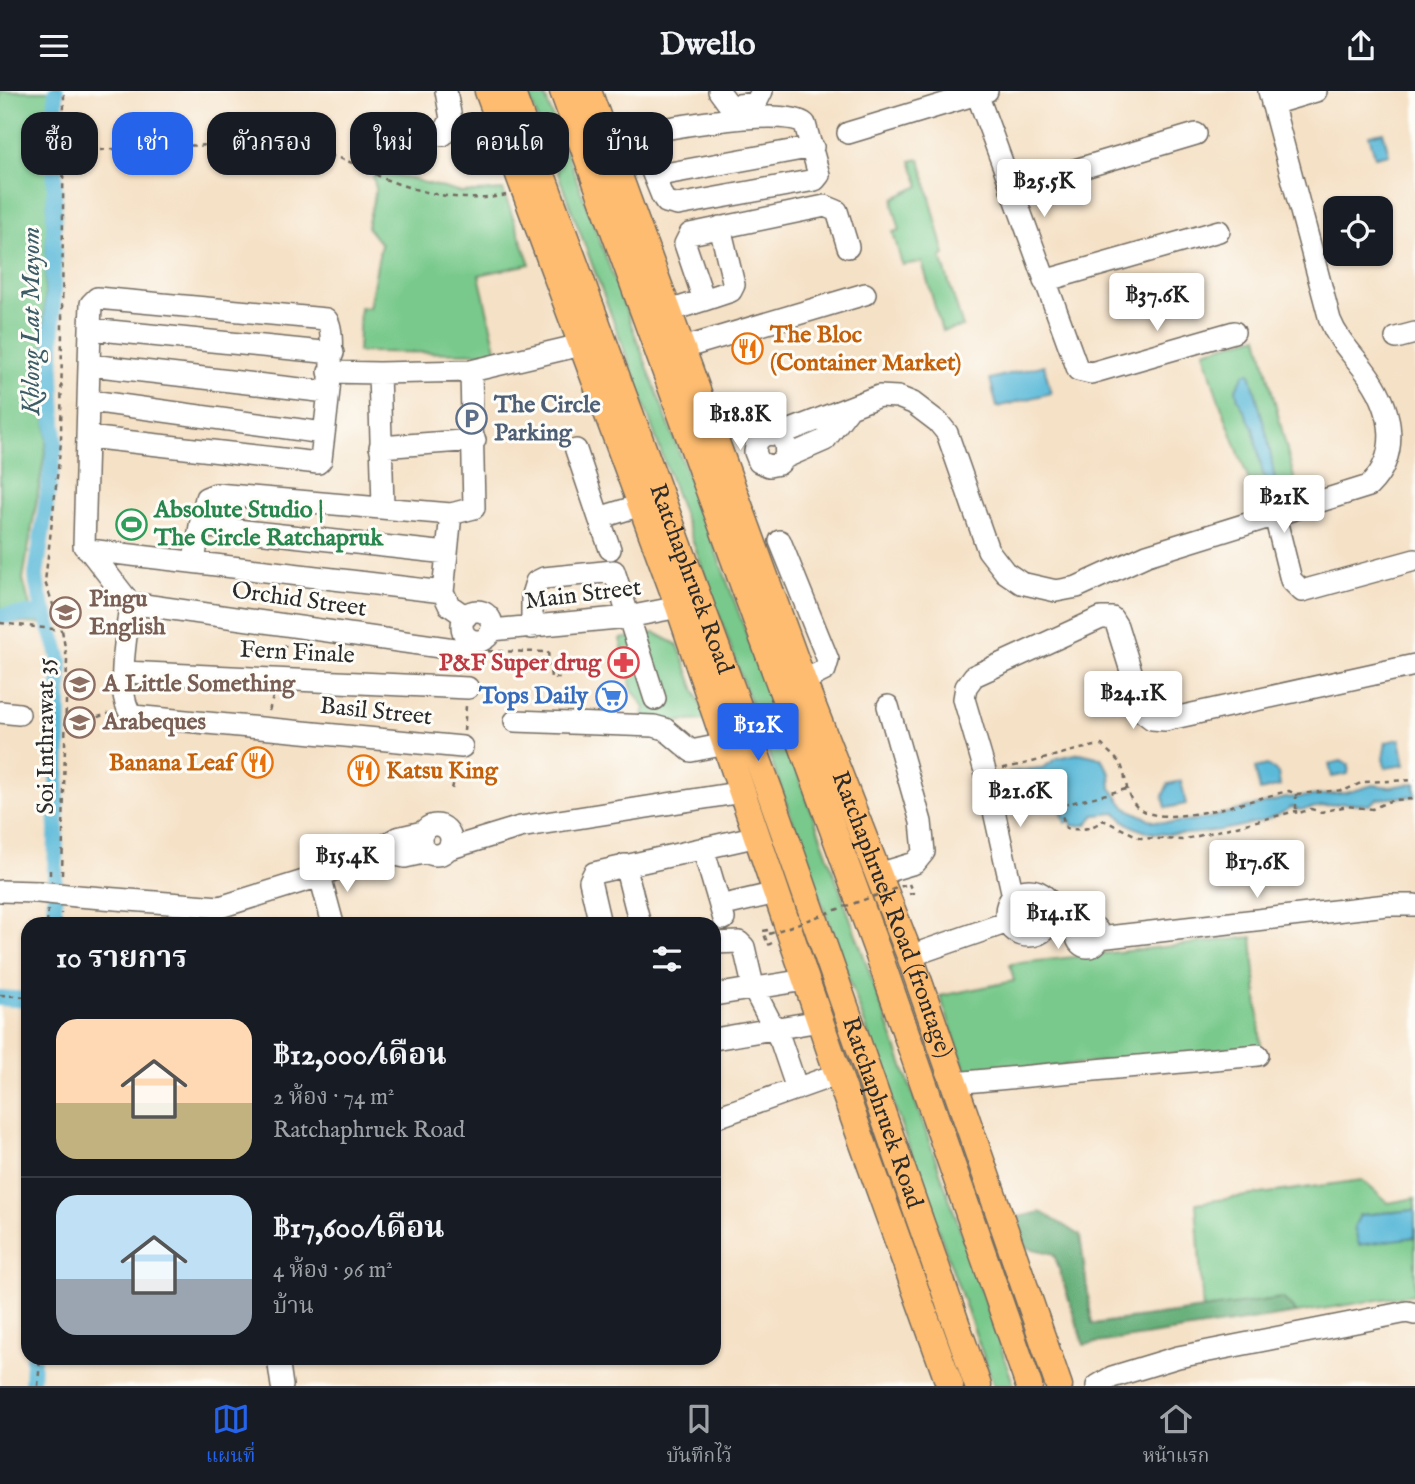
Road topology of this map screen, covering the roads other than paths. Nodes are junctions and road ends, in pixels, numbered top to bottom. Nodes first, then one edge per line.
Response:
1 (446, 91) edge
2 (488, 91) edge
3 (497, 91) edge
4 (511, 91) edge
5 (563, 91) edge
6 (587, 91) edge
7 (719, 91) edge
8 (762, 91) edge
9 (1316, 91) edge
10 (980, 92) edge
11 (1270, 97) edge
12 (496, 112) edge
13 (505, 112) edge
14 (595, 112) edge
15 (673, 129) edge
16 (848, 133) dead end
17 (1196, 134) dead end
18 (443, 135) dead end
19 (813, 147) junction
20 (520, 175) edge
21 (618, 175) edge
22 (654, 176) joint
23 (1011, 189) junction
24 (720, 227) junction
25 (1219, 231) dead end
26 (848, 247) dead end
27 (1044, 281) junction
28 (865, 294) dead end
29 (704, 300) junction
30 (669, 311) junction
31 (90, 329) junction
32 (1234, 332) dead end
33 (582, 345) junction
34 (683, 348) junction
35 (90, 365) junction
36 (471, 371) junction
37 (329, 372) junction
38 (379, 373) junction
39 (90, 401) junction
40 (323, 433) junction
41 (88, 437) junction
42 (475, 440) junction
43 (380, 447) junction
44 (784, 448) junction
45 (576, 450) dead end
46 (760, 456) junction
47 (727, 468) junction
48 (641, 505) junction
49 (383, 506) junction
50 (451, 514) junction
51 (1275, 516) junction
52 (599, 518) junction
53 (200, 526) junction
54 (780, 541) dead end
55 (610, 549) dead end
56 (89, 550) junction
57 (447, 552) junction
58 (1415, 560) edge
59 (194, 561) junction
60 (443, 592) junction
61 (130, 603) junction
62 (678, 607) junction
63 (628, 617) junction
64 (532, 628) junction
65 (461, 650) road end
66 (1415, 665) edge
67 (124, 672) junction
68 (803, 681) junction
69 (468, 688) road end
70 (655, 699) dead end
71 (888, 706) dead end
72 (515, 721) dead end
73 (726, 744) junction
74 (462, 747) road end
75 (744, 792) junction
76 (758, 836) junction
77 (703, 848) junction
78 (625, 865) junction
79 (878, 874) junction
80 (320, 876) junction
81 (0, 891) edge
82 (776, 893) junction
83 (1013, 896) junction
84 (1415, 905) edge
85 (219, 915) edge
86 (331, 917) edge
87 (598, 917) edge
88 (638, 917) edge
89 (1008, 922) junction
90 (1049, 925) junction
91 (721, 943) edge
92 (877, 950) junction
93 (910, 956) junction
94 (805, 980) junction
95 (754, 990) junction
96 (721, 994) edge
97 (820, 1021) junction
98 (774, 1027) junction
99 (857, 1037) junction
100 (721, 1038) edge
101 (1258, 1055) dead end
102 (838, 1073) junction
103 (954, 1083) junction
104 (797, 1089) junction
105 (721, 1114) edge
106 (1020, 1276) junction
107 (1415, 1314) edge
108 (927, 1317) junction
109 (279, 1365) edge
110 (282, 1386) edge
111 (950, 1386) edge
112 (978, 1386) edge
113 (1029, 1386) edge
114 (1059, 1386) edge
115 (1097, 1386) edge

1 - 18 street
2 - 12 main road
3 - 13 main road
4 - 99 main road, Ratchaphruek Road
5 - 92 main road, Ratchaphruek Road
6 - 14 main road, Ratchaphruek Road (frontage)
7 - 8 street
9 - 11 street
10 - 16 street
10 - 23 street
11 - 51 street
15 - 19 street
17 - 23 street
19 - 22 street
19 - 22 street
20 - 33 main road
21 - 30 main road, Ratchaphruek Road (frontage)
23 - 27 street
24 - 26 street
24 - 29 street
24 - 29 street
25 - 27 street
27 - 32 street
28 - 34 street
29 - 30 street
30 - 34 main road, Ratchaphruek Road (frontage)
31 - 35 street
31 - 37 street
31 - 37 street
33 - 36 street
33 - 48 main road
34 - 47 main road, Ratchaphruek Road (frontage)
35 - 37 street
35 - 39 street
36 - 38 street
36 - 42 street
37 - 38 street
37 - 40 street
38 - 43 street
39 - 40 street
39 - 41 street
40 - 41 street
41 - 56 street
42 - 43 street
42 - 50 street
43 - 49 street
44 - 46 street
44 - 46 street
44 - 51 street
45 - 52 street
46 - 47 street
47 - 68 main road, Ratchaphruek Road (frontage)
48 - 52 street
48 - 62 main road
49 - 50 street
49 - 53 street
50 - 57 street
51 - 58 street
52 - 55 street
53 - 57 street
53 - 59 street
54 - 68 street
56 - 59 street
56 - 61 street
57 - 60 street
59 - 60 street
60 - 64 street, Main Street
61 - 65 street, Orchid Street
61 - 67 street
62 - 63 street, Main Street
62 - 73 main road
63 - 64 street, Main Street
63 - 64 street
63 - 70 street
66 - 83 street
67 - 69 street, Fern Finale
67 - 74 street, Basil Street
68 - 79 main road, Ratchaphruek Road (frontage)
71 - 79 street
72 - 73 street
73 - 75 main road
75 - 76 main road
75 - 80 street
76 - 77 street
76 - 82 main road
77 - 78 street
77 - 82 street
78 - 87 street
78 - 88 street
79 - 93 main road, Ratchaphruek Road (frontage)
80 - 85 street
80 - 86 street
81 - 85 street, bridge
82 - 94 main road
83 - 89 street
83 - 90 street
84 - 90 street
89 - 90 street
89 - 93 street
91 - 95 street
92 - 106 main road
92 - 113 main road, Ratchaphruek Road
93 - 103 main road, Ratchaphruek Road (frontage)
94 - 95 street
94 - 97 main road
95 - 96 street
95 - 98 street
97 - 98 street
97 - 102 main road
98 - 100 street
98 - 104 street
99 - 108 main road
99 - 112 main road, Ratchaphruek Road
101 - 103 street
102 - 104 street
102 - 108 main road
103 - 106 main road, Ratchaphruek Road (frontage)
104 - 105 street
106 - 114 main road, Ratchaphruek Road (frontage)
107 - 115 street
108 - 111 main road
109 - 110 street

